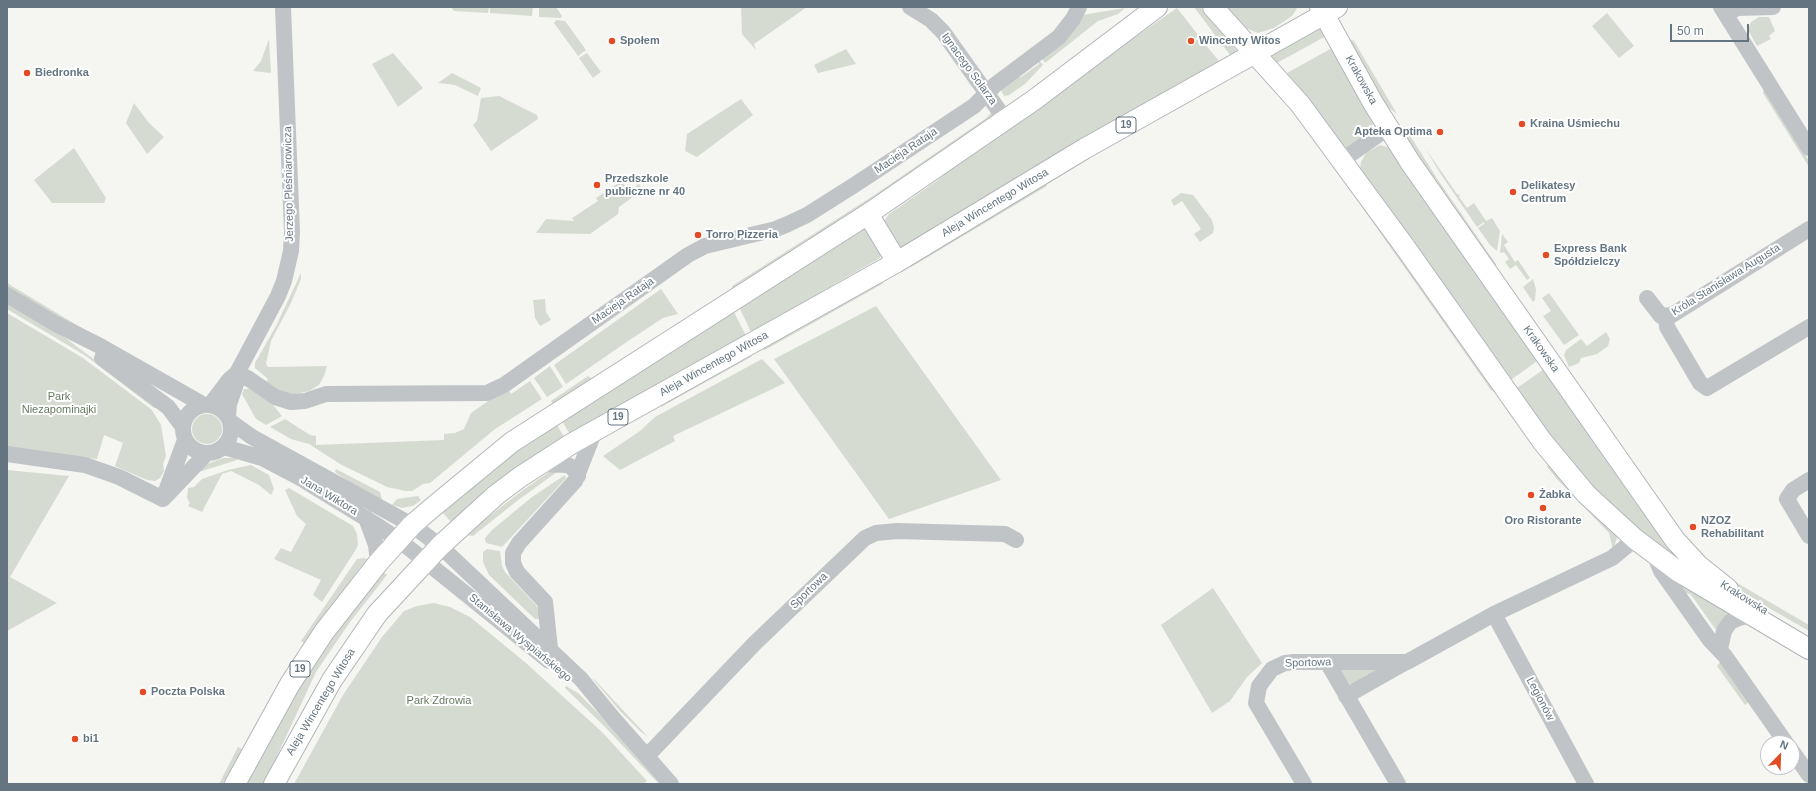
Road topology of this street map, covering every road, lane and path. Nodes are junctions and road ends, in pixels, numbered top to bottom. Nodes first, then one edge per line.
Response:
1 (283, 7) edge
2 (910, 7) edge
3 (1079, 7) edge
4 (1157, 7) edge
5 (1213, 7) edge
6 (1773, 7) edge
7 (1327, 10) edge
8 (1723, 10) edge
9 (1253, 53) junction
10 (986, 93) junction
11 (1005, 119) junction
12 (1388, 128) junction
13 (1809, 148) edge
14 (1341, 161) junction
15 (868, 214) junction
16 (1809, 229) edge
17 (897, 262) junction
18 (7, 295) edge
19 (1647, 298) dead end
20 (1666, 317) junction
21 (54, 323) junction
22 (1809, 327) edge
23 (237, 373) junction
24 (207, 405) junction
25 (229, 420) junction
26 (595, 430) junction
27 (184, 433) junction
28 (224, 447) junction
29 (7, 454) edge
30 (206, 454) junction
31 (539, 464) junction
32 (578, 476) junction
33 (1809, 480) edge
34 (163, 499) junction
35 (366, 518) junction
36 (412, 525) junction
37 (1809, 536) edge
38 (1635, 539) junction
39 (399, 540) junction
40 (1016, 540) dead end
41 (440, 546) junction
42 (1654, 554) junction
43 (425, 561) junction
44 (378, 563) junction
45 (1494, 614) junction
46 (1751, 616) junction
47 (1809, 637) edge
48 (550, 648) junction
49 (1720, 649) junction
50 (1809, 649) edge
51 (1326, 662) junction
52 (1407, 662) junction
53 (1346, 696) junction
54 (613, 718) junction
55 (1780, 735) edge
56 (647, 756) junction
57 (1800, 762) edge
58 (1809, 774) edge
59 (235, 784) edge
60 (274, 784) edge
61 (671, 784) edge
62 (1304, 784) edge
63 (1398, 784) edge
64 (1586, 784) edge

1 - 23 street, Jerzego Pleśniarowicza
2 - 10 street, Ignacego Solarza
3 - 10 street, Macieja Rataja
4 - 11 main road, 19
5 - 9 main road, Krakowska
6 - 8 street
7 - 9 main road, 19
7 - 12 main road, Krakowska
8 - 13 street
9 - 14 main road, Krakowska
9 - 17 main road, Aleja Wincentego Witosa / 19
10 - 11 street, Ignacego Solarza
10 - 23 street, Macieja Rataja
11 - 15 main road, 19
12 - 14 street
12 - 47 main road, Krakowska
14 - 38 main road, Krakowska
15 - 17 main road
15 - 36 main road, 19
16 - 20 street, Króla Stanisława Augusta
17 - 26 main road, Aleja Wincentego Witosa / 19
18 - 21 street
19 - 20 street, Króla Stanisława Augusta
20 - 22 street
21 - 24 street
21 - 27 street
23 - 24 street, Jerzego Pleśniarowicza
23 - 25 street, Jerzego Pleśniarowicza
24 - 25 street
24 - 27 street
25 - 28 street
25 - 36 street, Jana Wiktora
26 - 31 main road, Aleja Wincentego Witosa / 19
26 - 32 street
27 - 30 street
27 - 34 street
28 - 30 street
28 - 35 street, Jana Wiktora
29 - 34 street
30 - 34 street
31 - 32 street
31 - 41 main road, Aleja Wincentego Witosa / 19
32 - 48 street
33 - 37 street
35 - 39 street, Jana Wiktora
35 - 44 street
36 - 39 main road, 19
36 - 41 street, Jana Wiktora
38 - 42 main road, Krakowska
38 - 45 street, Sportowa
39 - 43 street, Jana Wiktora
39 - 44 main road, 19
40 - 56 street, Sportowa
41 - 43 main road, Aleja Wincentego Witosa / 19
41 - 48 street, Stanisława Wyspiańskiego
42 - 46 main road, Krakowska
42 - 49 street, Krakowska
43 - 54 street, Stanisława Wyspiańskiego
43 - 60 main road, Aleja Wincentego Witosa / 19
44 - 59 main road, 19
45 - 52 street, Sportowa
45 - 64 street, Legionów
46 - 49 street, Krakowska
46 - 50 main road, Krakowska
48 - 54 street, Stanisława Wyspiańskiego
49 - 55 street, Krakowska
51 - 52 street, Sportowa
51 - 53 street
51 - 62 street, Sportowa
52 - 53 street, Sportowa
53 - 63 street
54 - 56 street, Stanisława Wyspiańskiego
56 - 61 street, Stanisława Wyspiańskiego
57 - 58 street

